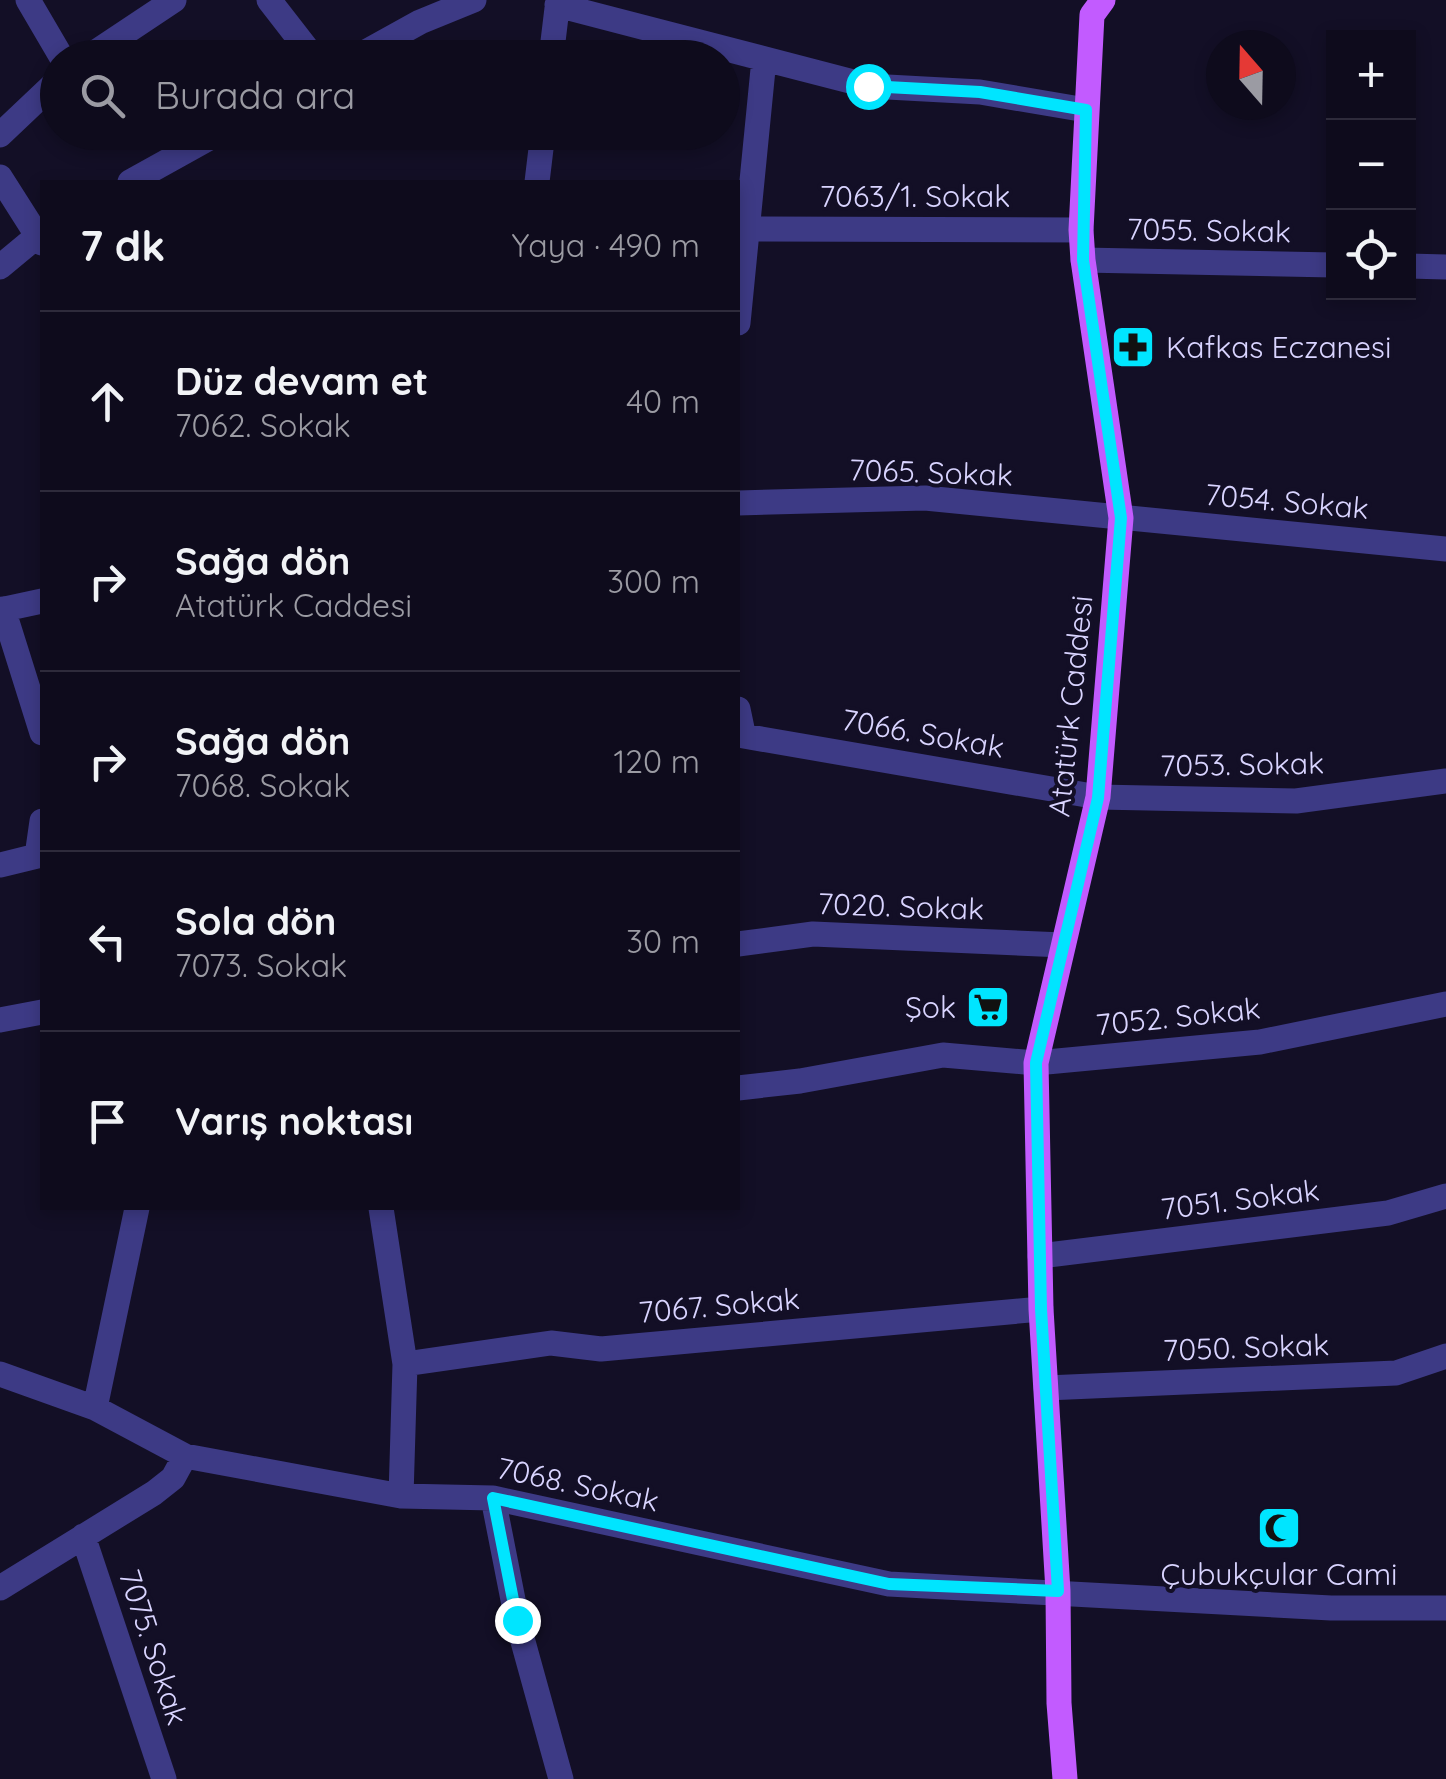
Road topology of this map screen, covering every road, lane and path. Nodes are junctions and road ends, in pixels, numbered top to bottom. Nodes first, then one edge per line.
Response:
1 (28, 0) edge
2 (174, 0) edge
3 (269, 0) edge
4 (474, 0) edge
5 (1103, 0) edge
6 (557, 2) edge
7 (51, 40) edge
8 (114, 40) edge
9 (300, 40) edge
10 (388, 40) edge
11 (553, 40) edge
12 (697, 40) edge
13 (740, 52) edge
14 (764, 58) junction
15 (40, 97) edge
16 (1086, 110) junction
17 (0, 135) edge
18 (188, 150) edge
19 (541, 150) edge
20 (0, 177) edge
21 (134, 180) edge
22 (537, 180) edge
23 (748, 229) junction
24 (1081, 230) junction
25 (40, 235) edge
26 (40, 237) edge
27 (1083, 260) junction
28 (1326, 265) edge
29 (1416, 266) edge
30 (0, 267) edge
31 (1446, 267) edge
32 (740, 304) edge
33 (740, 503) edge
34 (1121, 518) junction
35 (1446, 549) edge
36 (40, 601) edge
37 (2, 609) edge
38 (40, 726) edge
39 (740, 726) edge
40 (1446, 780) edge
41 (1098, 798) junction
42 (40, 835) edge
43 (0, 866) edge
44 (740, 944) edge
45 (1062, 944) junction
46 (1446, 1004) edge
47 (40, 1012) edge
48 (0, 1020) edge
49 (1036, 1063) junction
50 (740, 1088) edge
51 (1446, 1196) edge
52 (137, 1210) edge
53 (381, 1210) edge
54 (1040, 1256) junction
55 (1041, 1309) junction
56 (1446, 1356) edge
57 (405, 1364) junction
58 (0, 1374) edge
59 (1046, 1388) junction
60 (94, 1408) junction
61 (185, 1456) junction
62 (400, 1496) junction
63 (493, 1498) junction
64 (84, 1536) junction
65 (0, 1588) edge
66 (1058, 1591) junction
67 (1446, 1608) edge
68 (164, 1779) edge
69 (561, 1779) edge
70 (1065, 1779) edge

1 - 7 street
2 - 8 street
3 - 9 street
4 - 10 street
5 - 16 main road, Atatürk Caddesi
6 - 11 street
6 - 12 street
13 - 14 street
14 - 16 street
14 - 23 street
15 - 17 street
16 - 24 main road, Atatürk Caddesi
18 - 21 street
19 - 22 street
20 - 25 street
23 - 24 street, 7063/1. Sokak
23 - 32 street
24 - 27 main road, Atatürk Caddesi
26 - 30 street
27 - 28 street, 7055. Sokak
27 - 34 main road, Atatürk Caddesi
29 - 31 street
33 - 34 street, 7065. Sokak
34 - 35 street, 7054. Sokak
34 - 41 main road, Atatürk Caddesi
36 - 37 street
37 - 38 street
39 - 41 street, 7066. Sokak
40 - 41 street, 7053. Sokak
41 - 45 main road, Atatürk Caddesi
42 - 43 street
44 - 45 street, 7020. Sokak
45 - 49 main road, Atatürk Caddesi
46 - 49 street, 7052. Sokak
47 - 48 street
49 - 50 street, 7052. Sokak
49 - 54 main road, Atatürk Caddesi
51 - 54 street, 7051. Sokak
52 - 60 street
53 - 57 street
54 - 55 main road, Atatürk Caddesi
55 - 57 street, 7067. Sokak
55 - 59 main road, Atatürk Caddesi
56 - 59 street, 7050. Sokak
57 - 62 street
58 - 60 street, 7068. Sokak
59 - 66 main road, Atatürk Caddesi
60 - 61 street, 7068. Sokak
61 - 62 street, 7068. Sokak
61 - 64 street
62 - 63 street, 7068. Sokak
63 - 66 street, 7068. Sokak
63 - 69 street
64 - 65 street
64 - 68 street, 7075. Sokak
66 - 67 street, 7068. Sokak
66 - 70 main road, Atatürk Caddesi

